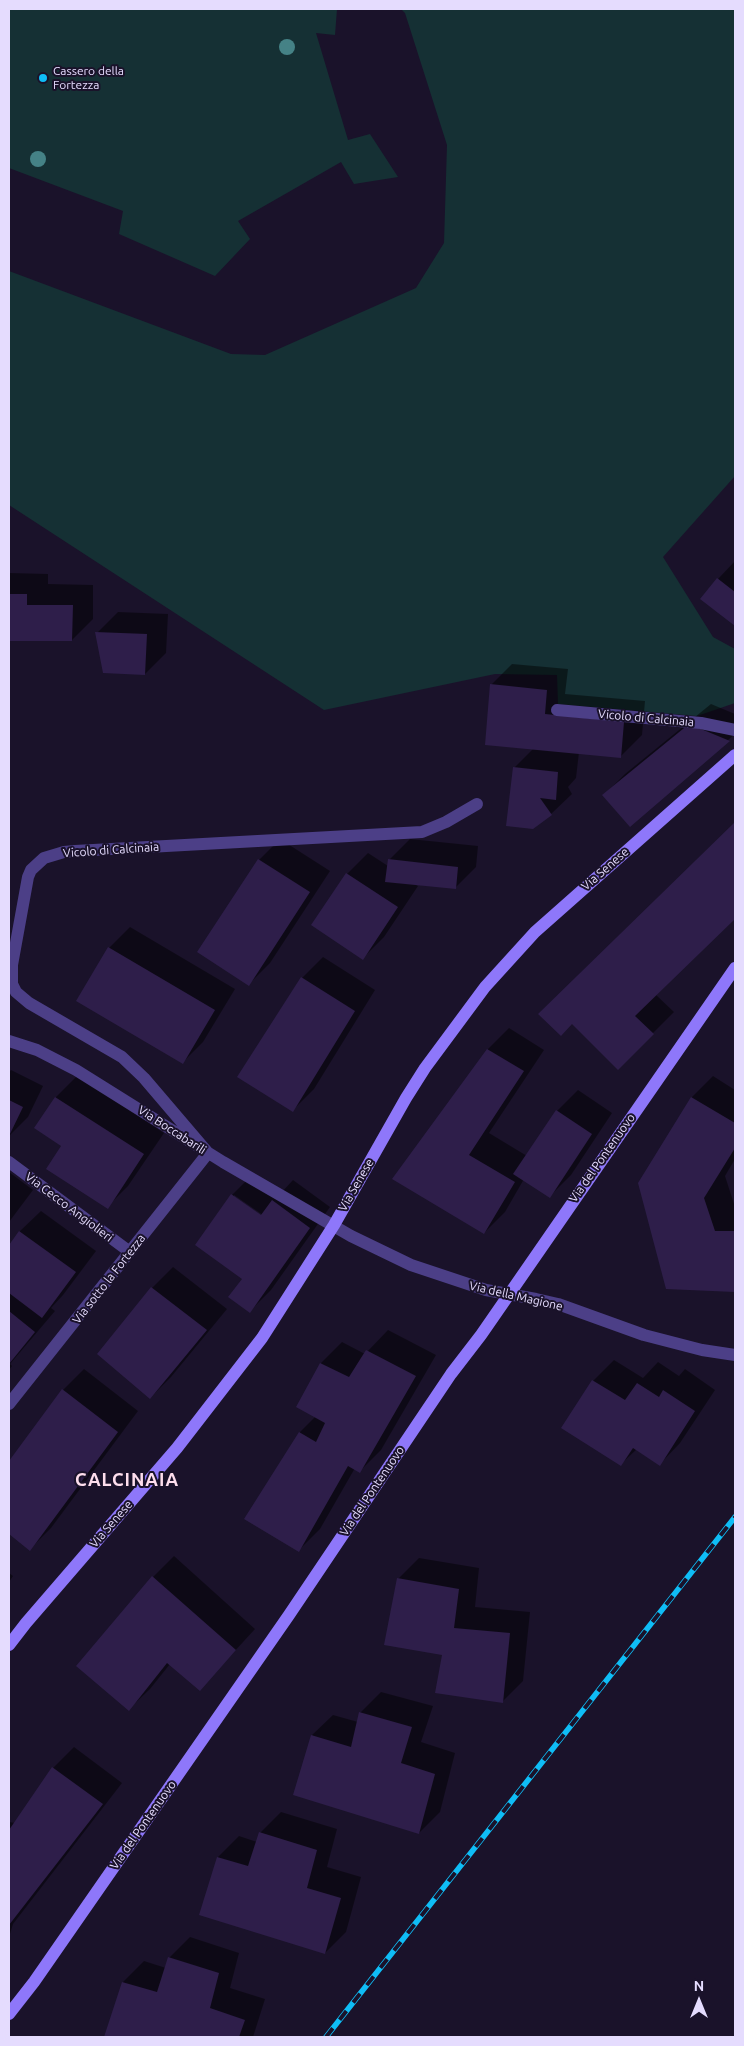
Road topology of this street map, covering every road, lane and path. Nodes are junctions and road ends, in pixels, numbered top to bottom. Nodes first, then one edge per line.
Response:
1 (557, 710) dead end
2 (735, 730) edge
3 (735, 755) edge
4 (477, 804) dead end
5 (735, 968) edge
6 (9, 1041) edge
7 (208, 1153) junction
8 (9, 1162) edge
9 (334, 1225) junction
10 (130, 1252) junction
11 (508, 1294) junction
12 (735, 1355) edge
13 (9, 1404) edge
14 (9, 1645) edge
15 (9, 2014) edge

1 - 2 street, Vicolo di Calcinaia
3 - 9 main road, Via Senese
4 - 7 street, Vicolo di Calcinaia
5 - 11 main road, Via del Pontenuovo
6 - 7 street, Via Boccabarili
7 - 9 street, Via Boccabarili
7 - 10 street, Via sotto la Fortezza
8 - 10 street, Via Cecco Angiolieri
9 - 11 street, Via della Magione
9 - 14 main road, Via Senese
10 - 13 street, Via sotto la Fortezza
11 - 12 street, Via della Magione
11 - 15 main road, Via del Pontenuovo

